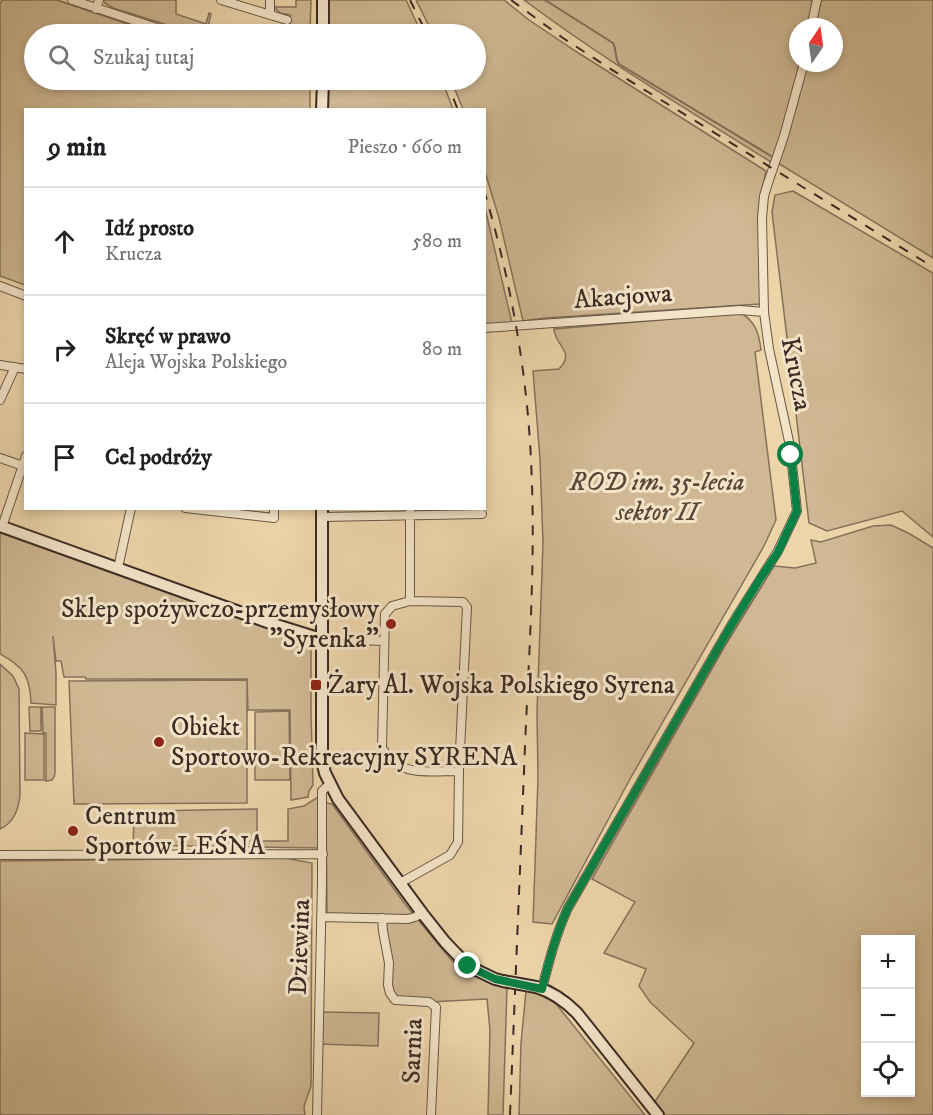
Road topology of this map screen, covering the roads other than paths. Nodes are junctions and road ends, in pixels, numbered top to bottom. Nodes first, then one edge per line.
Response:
1 (72, 0) edge
2 (99, 0) edge
3 (221, 0) edge
4 (270, 0) edge
5 (323, 0) edge
6 (817, 0) edge
7 (96, 9) junction
8 (270, 15) junction
9 (813, 18) edge
10 (287, 20) dead end
11 (143, 24) edge
12 (323, 24) edge
13 (802, 72) edge
14 (323, 90) edge
15 (322, 108) edge
16 (0, 286) edge
17 (24, 295) edge
18 (764, 312) junction
19 (486, 328) edge
20 (0, 365) edge
21 (15, 367) junction
22 (24, 369) edge
23 (0, 400) edge
24 (0, 458) edge
25 (24, 466) edge
26 (131, 510) edge
27 (204, 510) edge
28 (274, 510) edge
29 (410, 512) edge
30 (322, 513) edge
31 (482, 514) dead end
32 (1, 527) edge
33 (118, 568) junction
34 (410, 602) junction
35 (321, 639) junction
36 (384, 641) junction
37 (459, 771) junction
38 (330, 784) junction
39 (323, 854) junction
40 (0, 855) edge
41 (400, 883) junction
42 (422, 913) junction
43 (321, 917) junction
44 (382, 918) junction
45 (539, 988) junction
46 (318, 1115) edge
47 (431, 1115) edge
48 (658, 1115) edge

1 - 7 street
2 - 7 street
3 - 8 street
4 - 8 street
5 - 12 street
6 - 9 street
7 - 11 street
8 - 10 street
13 - 18 street, Krucza
14 - 15 street
16 - 17 street
18 - 19 street, Akacjowa
18 - 45 street, Krucza
20 - 21 street
21 - 22 street
21 - 23 street
24 - 25 street
25 - 32 street
26 - 33 street
27 - 28 street
29 - 30 street
29 - 31 street
29 - 34 street
30 - 35 street
32 - 33 street
33 - 35 street
34 - 36 street
34 - 37 street
35 - 36 street
35 - 38 street
36 - 37 street
37 - 41 street
38 - 39 street, Dziewina
38 - 41 street
39 - 40 street
39 - 43 street, Dziewina
41 - 42 street
42 - 44 street
42 - 45 street, bridge
43 - 44 street
43 - 46 street, Dziewina
44 - 47 street, Sarnia
45 - 48 street

